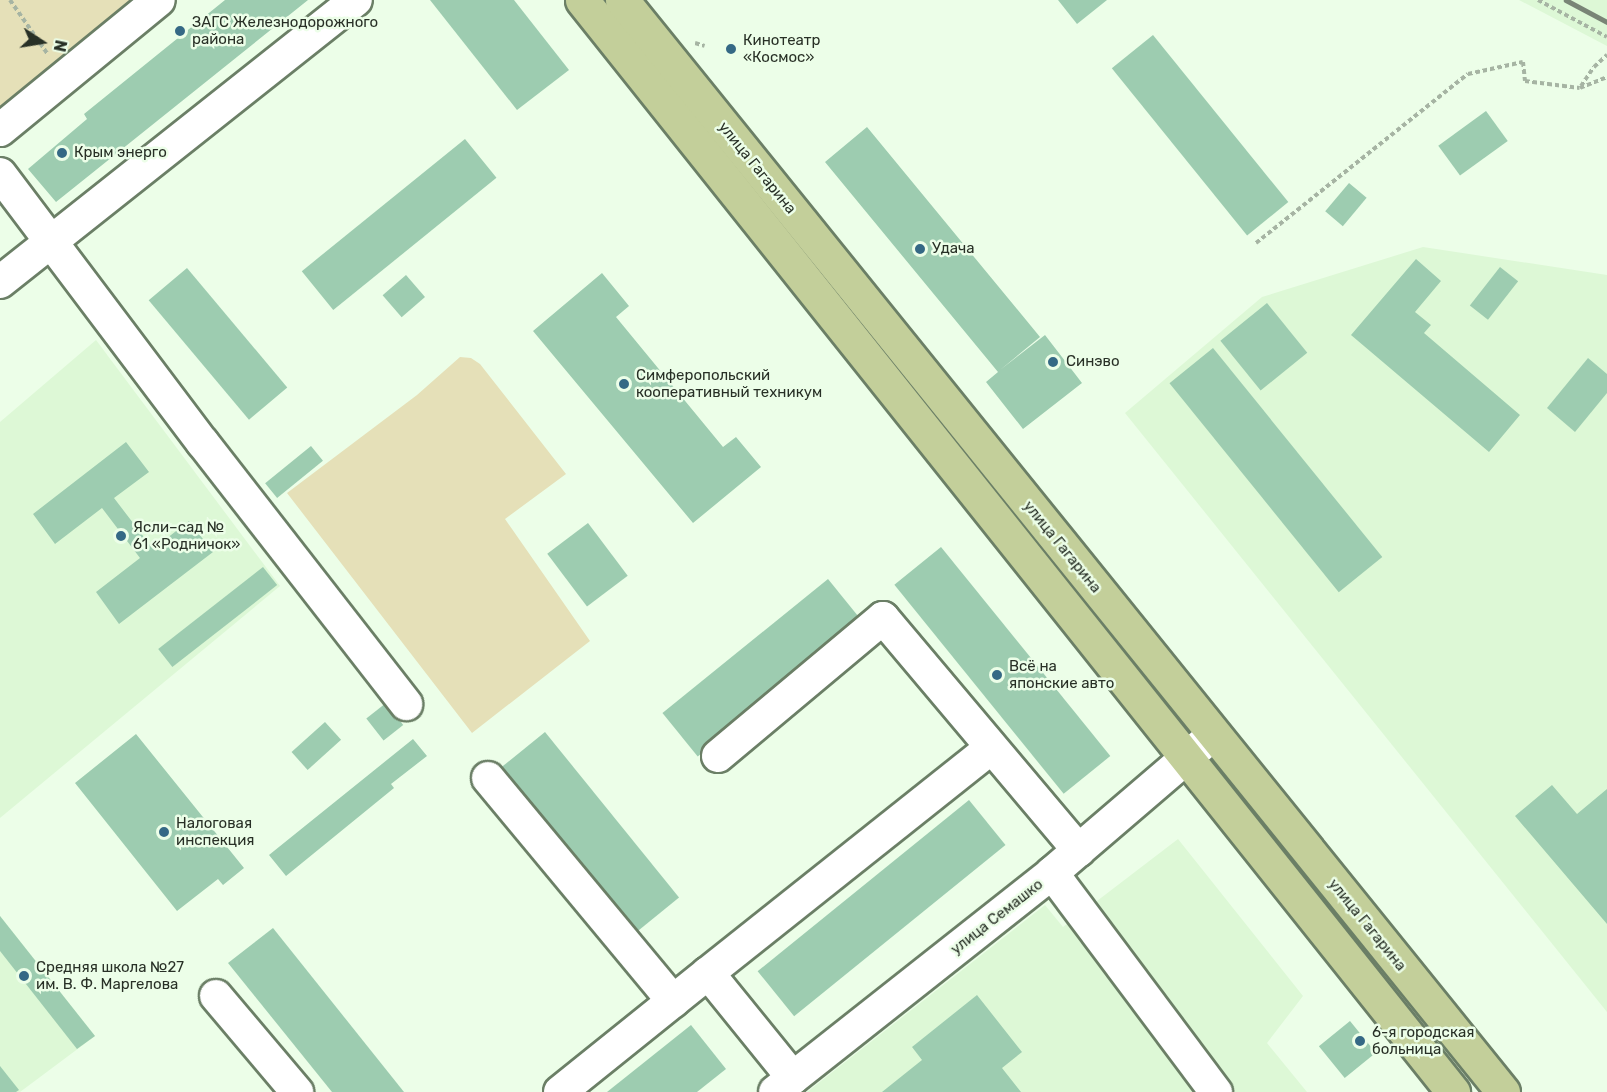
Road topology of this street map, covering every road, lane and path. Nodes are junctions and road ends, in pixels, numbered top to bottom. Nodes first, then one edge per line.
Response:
1 (10, 0) edge
2 (159, 0) edge
3 (356, 0) edge
4 (582, 0) edge
5 (622, 0) edge
6 (1539, 0) edge
7 (1607, 37) edge
8 (47, 53) dead end
9 (1607, 55) edge
10 (1607, 77) edge
11 (1580, 88) junction
12 (0, 130) edge
13 (0, 174) edge
14 (51, 242) junction
15 (1256, 243) dead end
16 (0, 282) edge
17 (406, 704) dead end
18 (1213, 735) junction
19 (992, 748) junction
20 (718, 756) dead end
21 (1186, 757) junction
22 (488, 778) dead end
23 (1078, 851) junction
24 (1052, 873) junction
25 (708, 973) junction
26 (216, 996) dead end
27 (673, 1001) junction
28 (784, 1085) edge
29 (297, 1092) edge
30 (560, 1092) edge
31 (1216, 1092) edge
32 (1454, 1092) edge
33 (1503, 1092) edge

1 - 8 path
2 - 12 street
3 - 14 street
4 - 21 main road, улица Гагарина
5 - 18 main road, улица Гагарина
6 - 7 path
9 - 11 path
10 - 11 path
11 - 15 path
13 - 14 street
14 - 16 street
14 - 17 street
18 - 21 street, улица Семашко
18 - 33 main road, улица Гагарина
19 - 20 street
19 - 23 street
19 - 25 street
21 - 23 street, улица Семашко
21 - 32 main road, улица Гагарина
22 - 27 street
23 - 24 street, улица Семашко
24 - 28 street, улица Семашко
24 - 31 street
25 - 27 street
25 - 28 street
26 - 29 street
27 - 30 street

